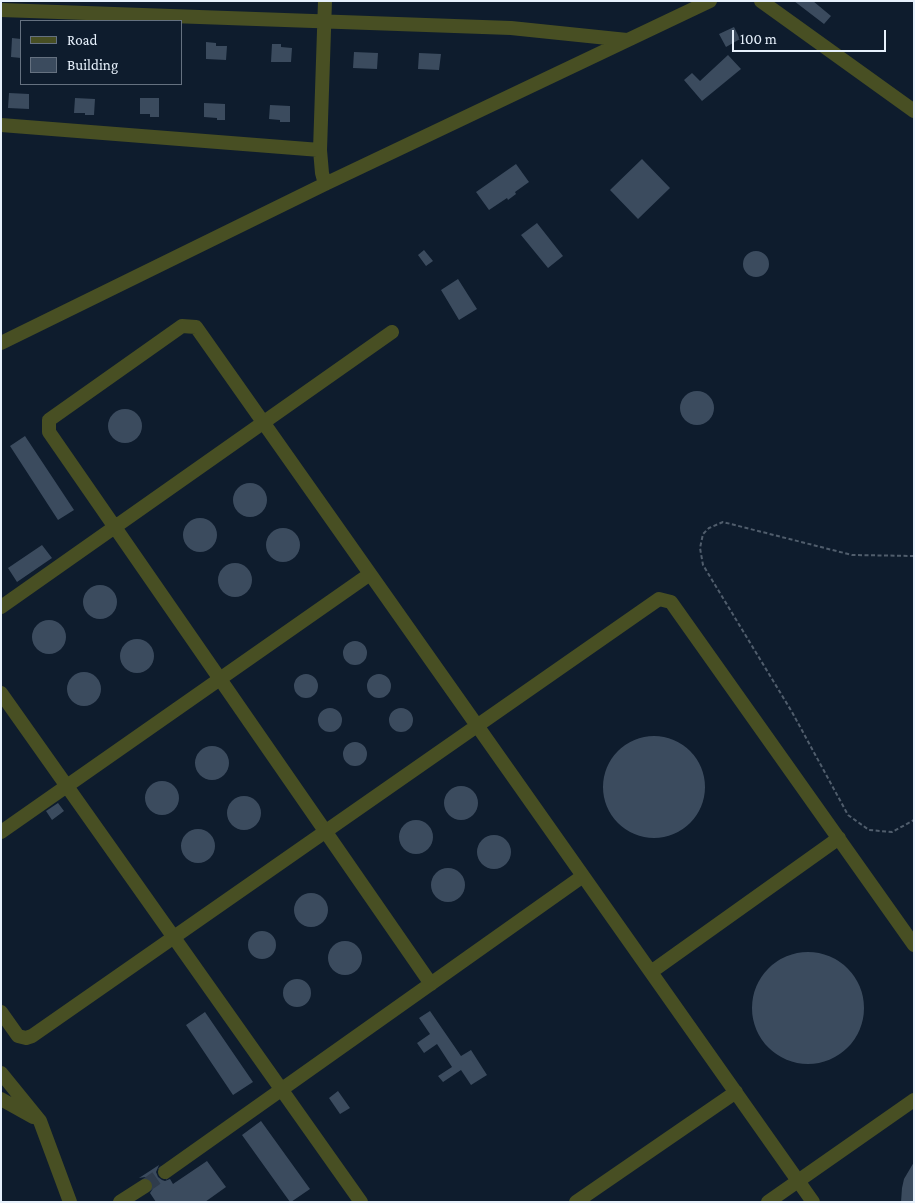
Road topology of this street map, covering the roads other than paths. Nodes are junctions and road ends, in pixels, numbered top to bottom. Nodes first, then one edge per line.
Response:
1 (325, 1) edge
2 (710, 1) edge
3 (761, 1) edge
4 (1, 10) edge
5 (325, 21) junction
6 (628, 40) junction
7 (914, 111) edge
8 (1, 125) edge
9 (320, 150) junction
10 (326, 184) junction
11 (392, 332) dead end
12 (1, 343) edge
13 (264, 422) junction
14 (115, 527) junction
15 (370, 574) junction
16 (1, 607) edge
17 (220, 679) junction
18 (1, 693) edge
19 (478, 726) junction
20 (67, 786) junction
21 (1, 832) edge
22 (326, 832) junction
23 (838, 838) junction
24 (583, 876) junction
25 (174, 937) junction
26 (914, 945) edge
27 (651, 972) junction
28 (431, 984) junction
29 (1, 1012) edge
30 (1, 1072) edge
31 (282, 1090) junction
32 (736, 1092) junction
33 (1, 1099) edge
34 (914, 1100) edge
35 (40, 1121) junction
36 (165, 1172) tunnel mouth
37 (798, 1181) junction
38 (145, 1186) tunnel mouth
39 (70, 1202) edge
40 (120, 1202) edge
41 (361, 1202) edge
42 (576, 1202) edge
43 (768, 1202) edge
44 (813, 1202) edge

1 - 5 street
2 - 6 street
3 - 7 street
4 - 5 street
5 - 6 street
5 - 9 street
6 - 10 street
8 - 9 street
9 - 10 street
10 - 12 street
11 - 13 street
13 - 14 street
13 - 14 street
13 - 15 street
14 - 16 street
14 - 17 street
15 - 17 street
15 - 19 street
17 - 20 street
17 - 22 street
18 - 20 street
19 - 22 street
19 - 23 street
19 - 24 street
20 - 21 street
20 - 25 street
22 - 25 street
22 - 28 street
23 - 26 street
23 - 27 street
24 - 27 street
24 - 28 street
25 - 29 street
25 - 31 street
27 - 32 street
28 - 31 street
30 - 35 street
31 - 36 street
31 - 41 street
32 - 37 street
32 - 42 street
33 - 35 street
34 - 37 street
35 - 39 street
37 - 43 street
37 - 44 street
38 - 40 street

